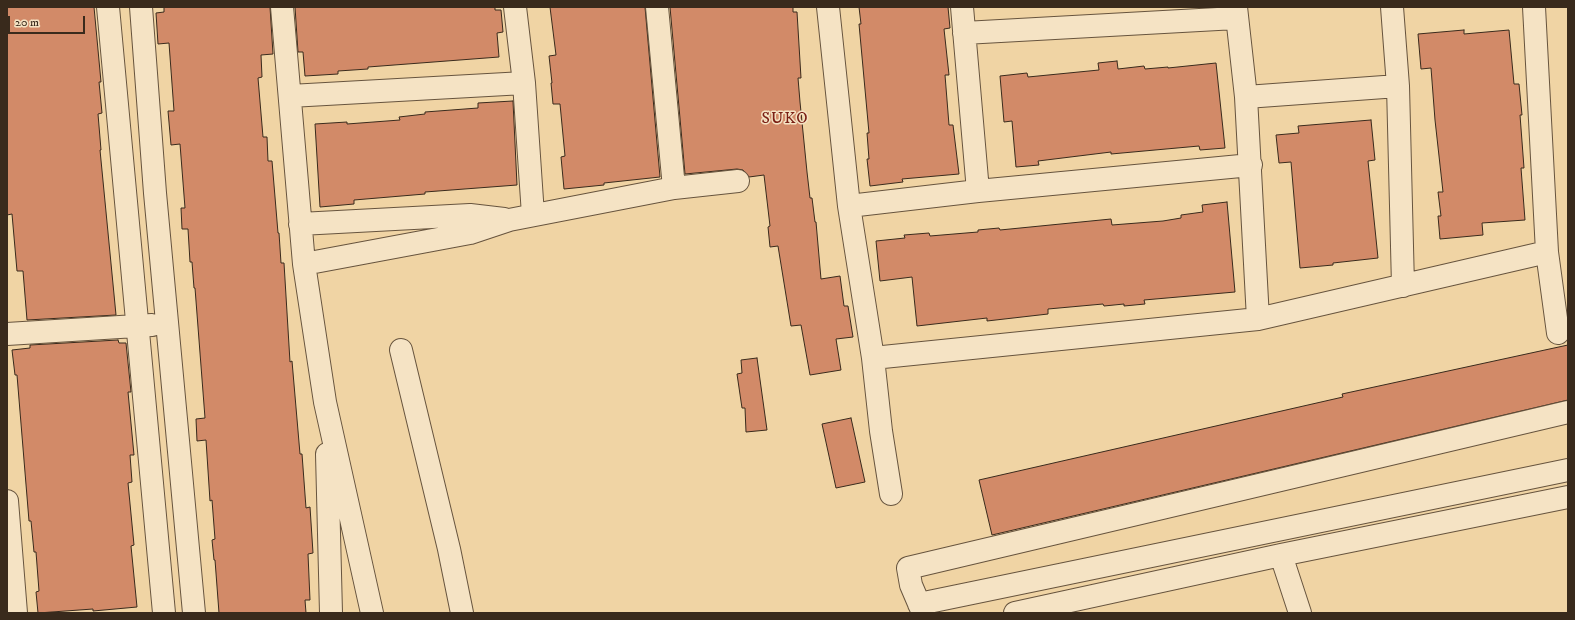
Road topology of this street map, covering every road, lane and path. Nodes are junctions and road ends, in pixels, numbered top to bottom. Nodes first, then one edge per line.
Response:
1 (108, 7) edge
2 (141, 7) edge
3 (282, 7) edge
4 (515, 7) edge
5 (658, 7) edge
6 (828, 7) edge
7 (962, 7) edge
8 (1392, 7) edge
9 (1534, 7) edge
10 (1236, 12) edge
11 (964, 33) junction
12 (524, 83) junction
13 (1398, 86) junction
14 (290, 96) junction
15 (1246, 98) junction
16 (1251, 165) junction
17 (738, 181) dead end
18 (674, 188) junction
19 (978, 191) junction
20 (849, 206) junction
21 (533, 215) junction
22 (509, 220) junction
23 (300, 224) junction
24 (1547, 252) junction
25 (304, 264) junction
26 (1403, 286) junction
27 (1258, 319) junction
28 (167, 324) junction
29 (138, 326) junction
30 (1558, 333) dead end
31 (7, 334) edge
32 (401, 350) dead end
33 (873, 358) junction
34 (325, 402) junction
35 (1568, 412) edge
36 (1568, 470) edge
37 (891, 494) dead end
38 (1568, 497) edge
39 (7, 501) edge
40 (1281, 555) junction
41 (921, 609) edge
42 (16, 613) edge
43 (164, 613) edge
44 (194, 613) edge
45 (331, 613) edge
46 (372, 613) edge
47 (462, 613) edge
48 (1015, 613) edge
49 (1300, 613) edge

1 - 29 street
2 - 28 street
3 - 14 street
4 - 12 street
5 - 18 street
6 - 20 street
7 - 11 street
8 - 13 street
9 - 24 street
10 - 11 street
10 - 15 street
11 - 19 street
12 - 14 street
12 - 21 street
13 - 15 street
13 - 26 street
14 - 23 street
15 - 16 street
16 - 19 street
16 - 27 street
17 - 18 street
18 - 21 street
19 - 20 street
20 - 33 street
21 - 22 street
22 - 23 street
22 - 25 street
23 - 25 street
24 - 26 street
24 - 30 street
25 - 34 street
26 - 27 street
27 - 33 street
28 - 29 street
28 - 44 street
29 - 31 street
29 - 43 street
32 - 47 street
33 - 37 street
34 - 45 street
34 - 46 street
35 - 41 street
36 - 41 street
38 - 40 street
39 - 42 street
40 - 48 street
40 - 49 street

